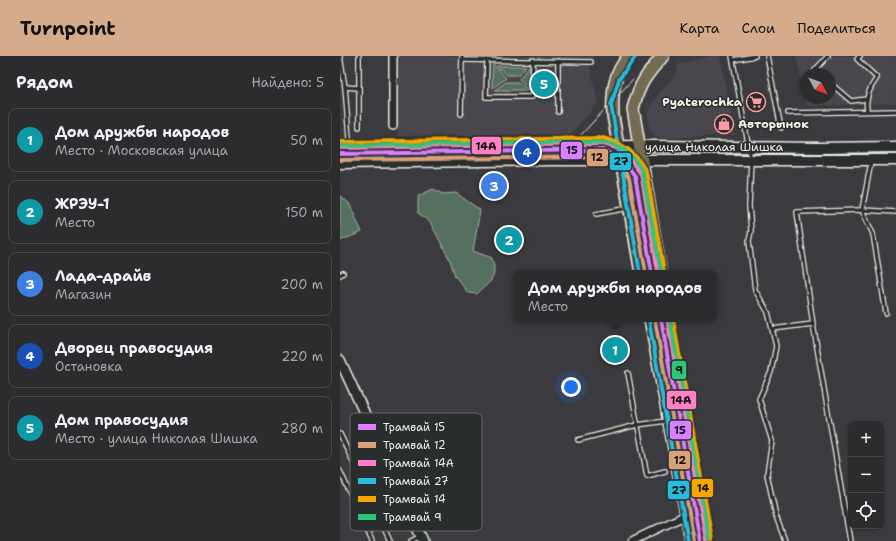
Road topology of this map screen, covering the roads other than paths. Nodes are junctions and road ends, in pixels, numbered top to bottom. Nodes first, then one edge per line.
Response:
1 (340, 56) edge
2 (358, 56) edge
3 (393, 56) edge
4 (629, 56) edge
5 (663, 56) edge
6 (755, 56) edge
7 (767, 56) edge
8 (828, 56) edge
9 (860, 56) edge
10 (462, 58) edge
11 (732, 58) edge
12 (487, 60) junction
13 (533, 60) junction
14 (558, 61) junction
15 (591, 62) dead end
16 (817, 68) edge
17 (345, 87) junction
18 (358, 88) junction
19 (836, 88) edge
20 (867, 99) junction
21 (867, 111) junction
22 (558, 112) dead end
23 (896, 112) edge
24 (788, 113) dead end
25 (461, 114) dead end
26 (393, 126) dead end
27 (359, 127) dead end
28 (781, 128) dead end
29 (350, 139) dead end
30 (618, 146) junction
31 (638, 146) junction
32 (750, 147) junction
33 (896, 147) edge
34 (340, 148) edge
35 (621, 160) junction
36 (641, 160) junction
37 (751, 160) junction
38 (871, 160) junction
39 (896, 160) edge
40 (340, 163) edge
41 (630, 208) junction
42 (862, 210) junction
43 (896, 212) edge
44 (596, 214) dead end
45 (640, 270) edge
46 (660, 270) edge
47 (886, 313) dead end
48 (651, 322) edge
49 (670, 322) edge
50 (813, 324) junction
51 (772, 329) junction
52 (340, 360) edge
53 (628, 373) dead end
54 (364, 413) edge
55 (668, 421) junction
56 (637, 424) junction
57 (340, 434) edge
58 (578, 440) dead end
59 (350, 455) edge
60 (665, 471) dead end
61 (340, 472) edge
62 (350, 494) edge
63 (686, 515) junction
64 (367, 531) edge
65 (385, 531) edge
66 (422, 538) edge
67 (372, 541) edge
68 (390, 541) edge
69 (411, 541) edge
70 (632, 541) edge
71 (691, 541) edge
72 (708, 541) edge
73 (784, 541) edge
74 (850, 541) edge

1 - 17 lane
2 - 18 lane
3 - 26 street
4 - 30 main road
5 - 31 main road
6 - 11 lane
7 - 28 lane
8 - 16 lane
9 - 20 lane
10 - 12 lane
10 - 25 lane
11 - 32 lane
12 - 13 lane
12 - 13 lane
13 - 14 lane
14 - 15 lane
14 - 22 lane
17 - 18 lane
17 - 29 lane
18 - 27 lane
19 - 20 lane
20 - 21 lane
21 - 23 lane
21 - 24 lane
30 - 31 main road, улица Николая Шишка
30 - 34 main road, улица Николая Шишка
30 - 35 main road
31 - 32 main road, улица Николая Шишка
31 - 36 main road
32 - 33 main road, улица Николая Шишка
32 - 37 lane
35 - 36 main road, улица Николая Шишка
35 - 40 main road, улица Николая Шишка
35 - 41 main road
36 - 37 main road, улица Николая Шишка
36 - 46 main road
37 - 38 main road, улица Николая Шишка
37 - 51 lane
38 - 39 main road, улица Николая Шишка
38 - 42 lane
41 - 44 lane
41 - 45 main road
42 - 43 lane
42 - 47 lane
42 - 50 lane
48 - 55 main road
49 - 72 main road
50 - 51 lane
50 - 74 lane
51 - 73 lane
52 - 54 street
53 - 56 lane
55 - 56 lane
55 - 63 main road
56 - 58 lane
56 - 60 lane
57 - 59 lane
61 - 62 lane
63 - 70 street
63 - 71 main road
64 - 67 lane
65 - 68 lane
66 - 69 lane

